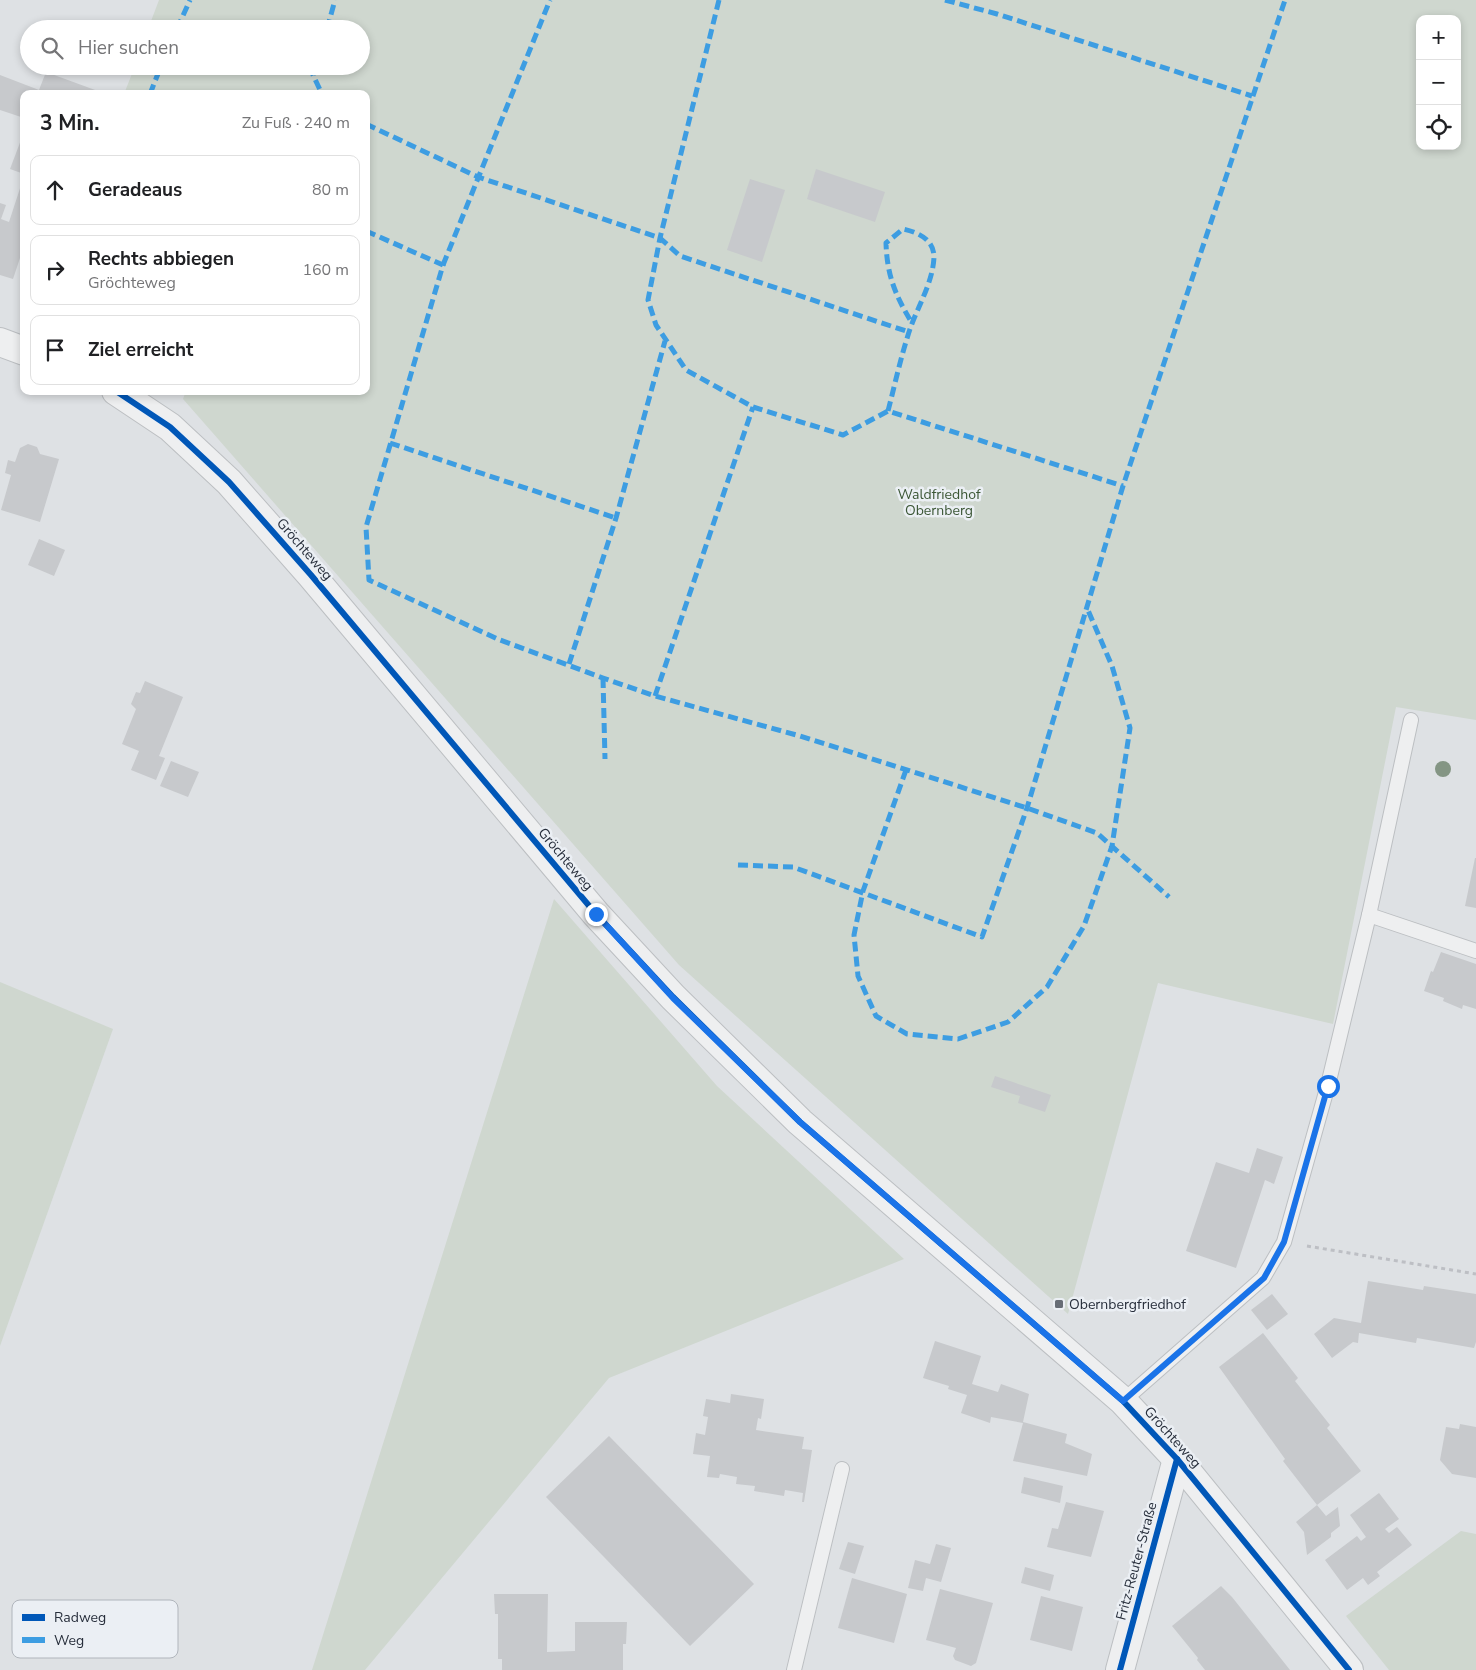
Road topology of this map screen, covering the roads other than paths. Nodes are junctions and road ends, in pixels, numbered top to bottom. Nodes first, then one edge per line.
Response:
1 (0, 342) edge
2 (20, 350) edge
3 (122, 395) edge
4 (1411, 720) dead end
5 (1369, 915) junction
6 (1476, 951) edge
7 (1123, 1401) junction
8 (1177, 1459) junction
9 (842, 1469) dead end
10 (794, 1670) edge
11 (1120, 1670) edge
12 (1349, 1670) edge

1 - 2 street
3 - 7 street, Gröchteweg
4 - 5 lane
5 - 6 lane
5 - 7 lane
7 - 8 street, Gröchteweg
8 - 11 street, Fritz-Reuter-Straße
8 - 12 street, Gröchteweg
9 - 10 lane

